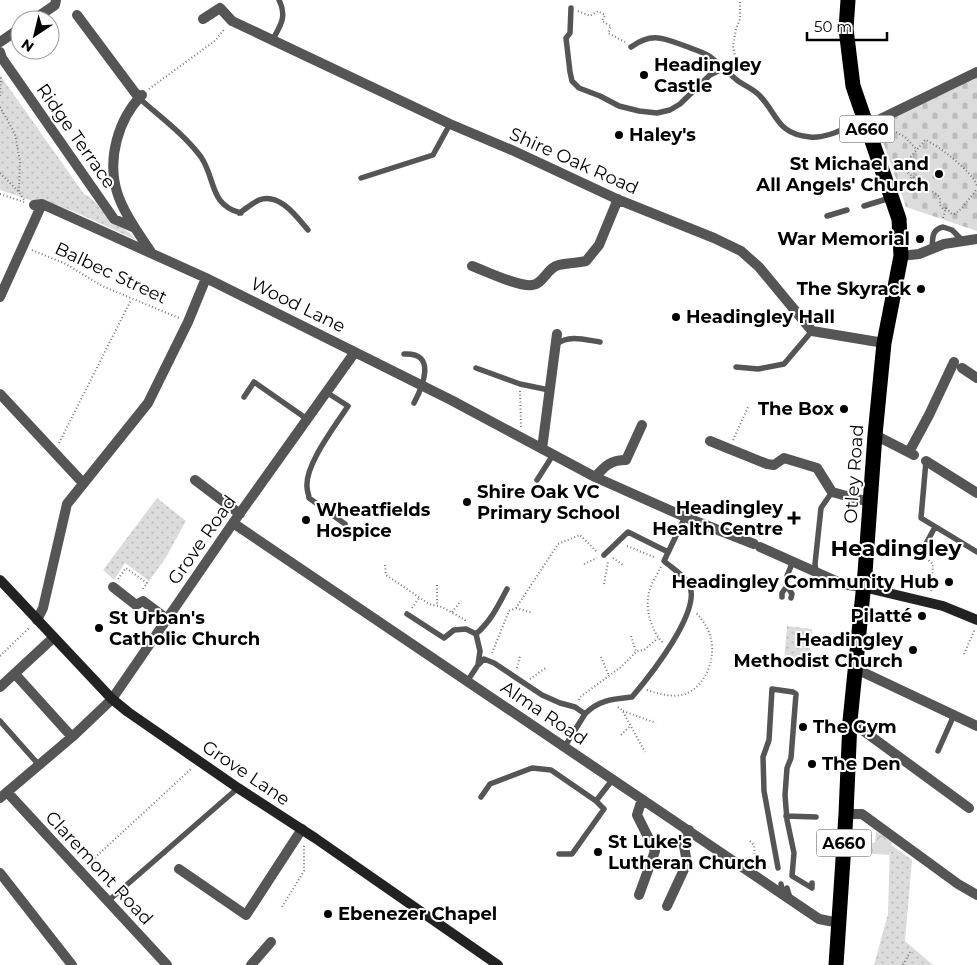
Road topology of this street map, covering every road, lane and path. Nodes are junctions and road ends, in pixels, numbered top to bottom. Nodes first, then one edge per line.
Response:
1 (56, 0) edge
2 (279, 0) edge
3 (848, 0) edge
4 (741, 1) edge
5 (571, 8) joint
6 (48, 10) edge
7 (77, 15) dead end
8 (203, 19) dead end
9 (232, 21) junction
10 (273, 39) junction
11 (631, 47) joint
12 (1, 55) edge
13 (724, 68) junction
14 (977, 72) edge
15 (734, 78) junction
16 (0, 96) edge
17 (140, 96) junction
18 (0, 108) edge
19 (870, 122) junction
20 (450, 124) junction
21 (940, 149) junction
22 (917, 150) junction
23 (936, 152) dead end
24 (0, 173) edge
25 (912, 176) junction
26 (361, 178) dead end
27 (977, 188) edge
28 (19, 192) junction
29 (0, 194) edge
30 (892, 197) junction
31 (618, 199) junction
32 (864, 206) dead end
33 (946, 208) junction
34 (847, 210) dead end
35 (827, 216) dead end
36 (943, 227) junction
37 (135, 228) junction
38 (308, 230) dead end
39 (977, 239) edge
40 (963, 241) junction
41 (23, 247) junction
42 (932, 248) junction
43 (151, 252) junction
44 (901, 256) junction
45 (472, 266) dead end
46 (206, 278) junction
47 (0, 297) edge
48 (132, 299) junction
49 (188, 322) junction
50 (812, 331) junction
51 (557, 334) dead end
52 (600, 342) dead end
53 (884, 343) junction
54 (555, 345) junction
55 (355, 352) junction
56 (404, 354) dead end
57 (476, 368) dead end
58 (736, 368) dead end
59 (975, 373) edge
60 (520, 384) junction
61 (422, 386) junction
62 (549, 390) junction
63 (326, 392) junction
64 (0, 394) edge
65 (244, 397) dead end
66 (414, 403) dead end
67 (749, 404) dead end
68 (307, 419) junction
69 (642, 425) dead end
70 (875, 435) junction
71 (521, 438) junction
72 (710, 441) dead end
73 (542, 449) junction
74 (729, 449) junction
75 (55, 451) junction
76 (553, 455) junction
77 (926, 461) joint
78 (594, 477) junction
79 (195, 480) dead end
80 (537, 480) dead end
81 (83, 483) junction
82 (832, 492) junction
83 (977, 492) edge
84 (869, 502) junction
85 (685, 517) junction
86 (237, 518) junction
87 (344, 524) dead end
88 (935, 527) junction
89 (620, 551) dead end
90 (668, 552) junction
91 (977, 552) edge
92 (921, 553) joint
93 (604, 554) dead end
94 (664, 561) junction
95 (793, 561) junction
96 (584, 564) dead end
97 (385, 565) dead end
98 (624, 565) dead end
99 (816, 572) junction
100 (0, 580) edge
101 (604, 584) dead end
102 (437, 585) dead end
103 (787, 586) junction
104 (113, 587) joint
105 (864, 588) junction
106 (507, 589) dead end
107 (419, 597) junction
108 (782, 597) dead end
109 (791, 598) dead end
110 (461, 601) dead end
111 (133, 603) junction
112 (931, 603) junction
113 (437, 606) junction
114 (516, 608) junction
115 (690, 609) junction
116 (451, 613) junction
117 (534, 613) dead end
118 (408, 614) joint
119 (167, 619) junction
120 (37, 620) junction
121 (977, 620) edge
122 (977, 625) edge
123 (466, 629) junction
124 (476, 634) junction
125 (631, 636) dead end
126 (53, 638) junction
127 (658, 638) junction
128 (668, 648) junction
129 (636, 652) junction
130 (964, 654) dead end
131 (0, 656) edge
132 (520, 656) dead end
133 (601, 657) dead end
134 (490, 661) junction
135 (478, 665) junction
136 (547, 667) dead end
137 (854, 668) junction
138 (15, 674) junction
139 (609, 676) junction
140 (515, 677) junction
141 (468, 680) junction
142 (524, 683) junction
143 (0, 687) edge
144 (640, 688) junction
145 (112, 699) junction
146 (611, 699) junction
147 (575, 707) junction
148 (622, 710) junction
149 (585, 714) junction
150 (954, 715) junction
151 (0, 721) edge
152 (850, 721) junction
153 (656, 723) dead end
154 (630, 725) junction
155 (977, 726) edge
156 (621, 735) dead end
157 (72, 737) junction
158 (565, 746) junction
159 (938, 751) dead end
160 (645, 752) dead end
161 (199, 761) junction
162 (39, 765) junction
163 (613, 779) junction
164 (238, 788) junction
165 (3, 794) edge
166 (481, 797) dead end
167 (642, 799) junction
168 (596, 801) junction
169 (968, 808) dead end
170 (846, 814) junction
171 (786, 816) junction
172 (816, 817) dead end
173 (302, 830) junction
174 (689, 830) junction
175 (750, 841) dead end
176 (559, 854) dead end
177 (771, 867) dead end
178 (778, 868) dead end
179 (179, 869) dead end
180 (80, 872) junction
181 (0, 873) edge
182 (812, 883) dead end
183 (639, 895) dead end
184 (977, 895) edge
185 (107, 902) junction
186 (667, 906) dead end
187 (282, 907) dead end
188 (839, 923) junction
189 (271, 942) dead end
190 (910, 952) dead end
191 (72, 965) edge
192 (167, 965) edge
193 (251, 965) edge
194 (498, 965) edge
195 (836, 965) edge
196 (903, 965) edge

1 - 6 street
2 - 10 lane
3 - 19 highway, A660
4 - 15 path
5 - 11 path
5 - 13 lane
7 - 17 street
8 - 9 street, Shire Oak Road
9 - 10 street, Shire Oak Road
9 - 17 path
10 - 20 street, Shire Oak Road
11 - 13 lane
12 - 16 path
12 - 37 street, Ridge Terrace
13 - 15 lane
14 - 19 street
15 - 19 lane
17 - 37 street
17 - 38 lane
18 - 28 path
19 - 22 path
19 - 30 highway, A660
20 - 26 lane
20 - 31 street, Shire Oak Road
21 - 22 path
21 - 23 path
21 - 27 path
22 - 25 path
24 - 28 path
25 - 30 path
25 - 33 path
27 - 33 path
28 - 29 path
30 - 32 lane
30 - 44 highway, A660
31 - 45 street
31 - 50 street, Shire Oak Road
33 - 36 path
34 - 35 lane
36 - 40 lane
36 - 42 lane
37 - 43 street
39 - 40 street
40 - 42 street
41 - 43 street, Wood Lane
41 - 47 street
41 - 48 path, Balbec Street
42 - 44 street
43 - 46 street, Wood Lane
44 - 53 highway, Otley Road / A660
46 - 49 street
46 - 55 street, Wood Lane
48 - 49 path, Balbec Street
48 - 75 path
49 - 81 street
50 - 53 street
50 - 58 lane
51 - 54 street
52 - 54 lane
53 - 70 highway, Otley Road / A660
54 - 62 street
55 - 61 street, Wood Lane
55 - 63 street, Grove Road
56 - 61 lane
57 - 60 lane
59 - 70 street
60 - 62 lane
60 - 71 path
61 - 66 lane
61 - 71 street, Wood Lane
62 - 73 street
63 - 68 street, Grove Road
63 - 87 lane
64 - 75 street
65 - 68 lane
67 - 74 path
68 - 86 street, Grove Road
69 - 78 street
70 - 84 highway, Otley Road / A660
71 - 73 street, Wood Lane
72 - 74 street
73 - 76 street, Wood Lane
74 - 82 street
75 - 81 street
76 - 78 street, Wood Lane
76 - 80 lane
77 - 83 street
77 - 88 lane
78 - 85 street, Wood Lane
79 - 86 street, Alma Road
81 - 120 street
82 - 84 street
82 - 99 lane
84 - 105 highway, Otley Road / A660
85 - 90 lane
85 - 95 street, Wood Lane
86 - 119 street, Grove Road
86 - 141 street, Alma Road
88 - 91 lane
88 - 92 lane
89 - 94 path
90 - 93 lane
90 - 94 lane
92 - 112 path
94 - 115 lane
94 - 127 path
95 - 99 street, Wood Lane
95 - 103 lane
96 - 114 path
97 - 107 path
98 - 101 path
99 - 105 street, Wood Lane
100 - 120 main road, Grove Lane
102 - 113 path
103 - 108 lane
103 - 109 lane
104 - 111 street
104 - 111 path
105 - 112 main road
105 - 137 highway, Otley Road / A660
106 - 124 lane
107 - 113 path
107 - 118 path
110 - 116 path
111 - 119 street
112 - 121 main road
113 - 116 path
114 - 117 path
114 - 134 path
115 - 128 lane
115 - 144 path
116 - 123 path
118 - 123 lane
119 - 145 street, Grove Road
120 - 126 main road, Grove Lane
120 - 131 path
122 - 130 path
123 - 124 lane
124 - 135 lane
125 - 129 path
126 - 138 street
126 - 145 main road, Grove Lane
127 - 128 path
127 - 129 path
128 - 144 lane
129 - 139 path
132 - 140 path
133 - 139 path
134 - 135 lane
134 - 140 lane
135 - 141 lane
136 - 142 path
137 - 150 street
137 - 152 highway, Otley Road / A660
138 - 143 street
138 - 157 street
139 - 147 path
140 - 142 lane
141 - 158 street, Alma Road
142 - 147 lane
144 - 146 lane
145 - 157 street, Grove Road
145 - 161 main road, Grove Lane
146 - 148 path
146 - 149 lane
147 - 149 lane
148 - 153 path
148 - 154 path
149 - 158 lane
150 - 155 street
150 - 159 lane
151 - 162 lane
152 - 169 street
152 - 170 highway, Otley Road / A660
154 - 156 path
154 - 160 path
157 - 162 street, Grove Road
158 - 163 street, Alma Road
161 - 164 main road, Grove Lane
161 - 180 path
162 - 165 street, Grove Road
163 - 167 street, Alma Road
163 - 168 lane
164 - 173 main road, Grove Lane
164 - 185 lane
165 - 180 street, Claremont Road
166 - 168 lane
167 - 174 street, Alma Road
167 - 183 street
168 - 176 lane
170 - 184 street
170 - 188 highway, Otley Road / A660
171 - 172 lane
171 - 178 lane
171 - 182 lane
173 - 179 street
173 - 187 path
173 - 194 main road, Grove Lane
174 - 186 street
174 - 188 street, Alma Road
175 - 177 path
180 - 185 street, Claremont Road
181 - 191 street
185 - 192 street, Claremont Road
188 - 195 highway, Otley Road / A660
189 - 193 street
190 - 196 path

